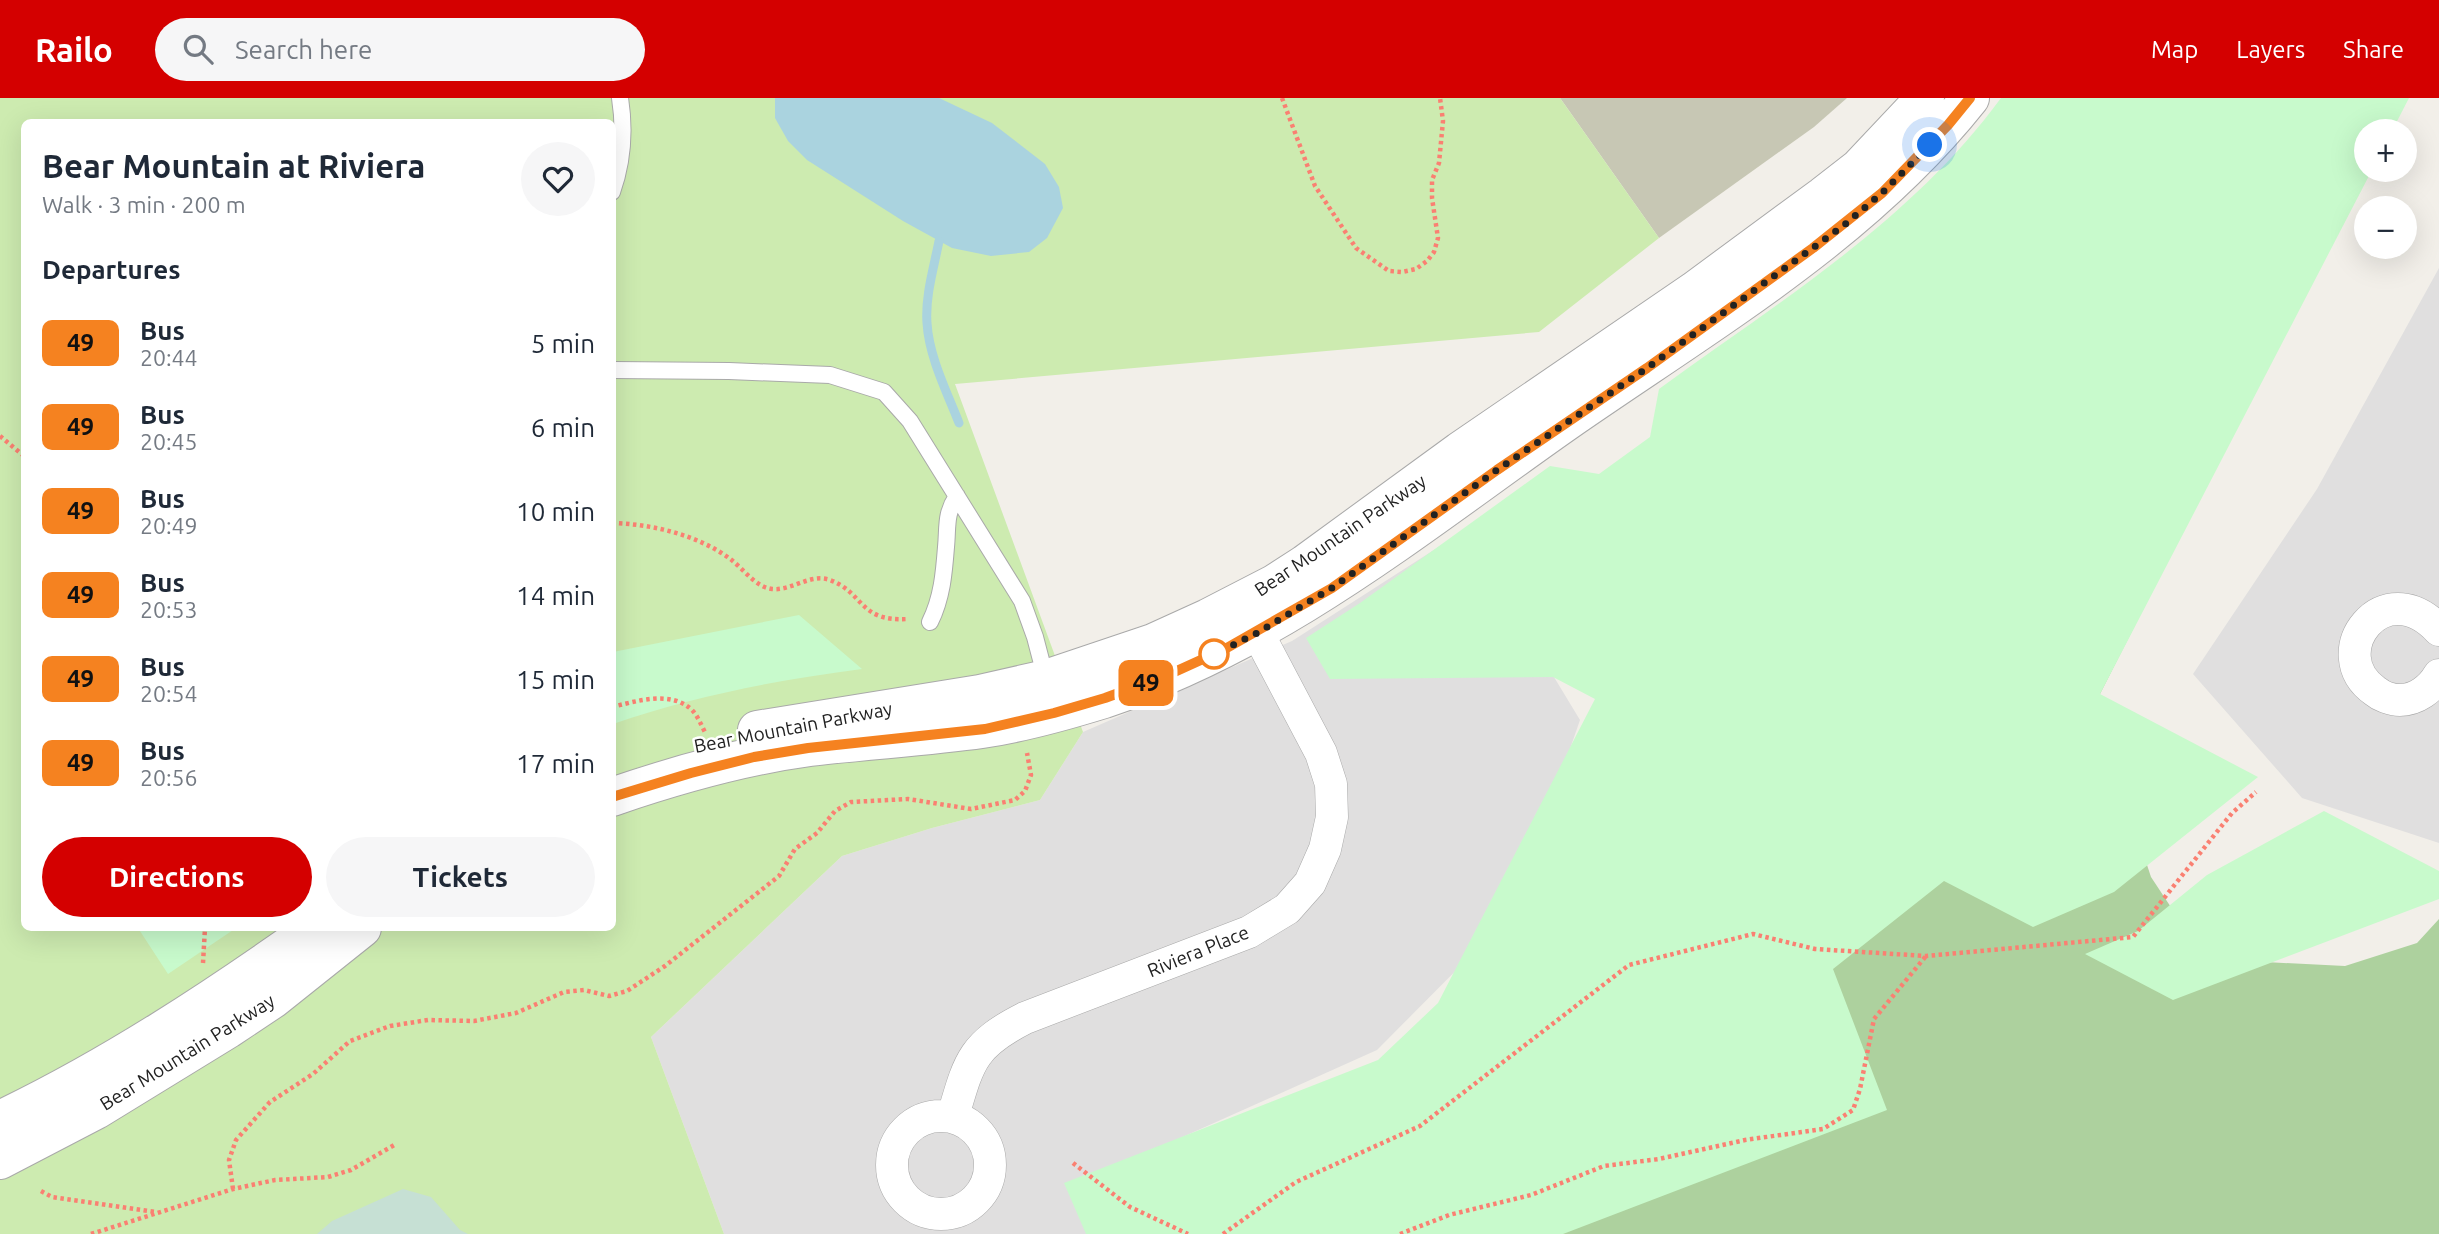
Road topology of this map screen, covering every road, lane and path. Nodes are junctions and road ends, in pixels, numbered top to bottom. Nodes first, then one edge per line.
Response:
1 (620, 98) edge
2 (1282, 98) edge
3 (1440, 98) edge
4 (1925, 98) edge
5 (1970, 98) edge
6 (616, 176) edge
7 (616, 370) edge
8 (0, 436) edge
9 (21, 454) edge
10 (957, 495) junction
11 (616, 523) edge
12 (2435, 613) edge
13 (1249, 617) junction
14 (930, 622) joint
15 (2439, 675) edge
16 (1045, 679) junction
17 (616, 706) edge
18 (710, 741) junction
19 (1026, 748) dead end
20 (616, 770) edge
21 (2256, 792) dead end
22 (616, 796) edge
23 (205, 931) edge
24 (310, 931) edge
25 (358, 931) edge
26 (1926, 956) junction
27 (204, 967) dead end
28 (953, 1116) dead end
29 (0, 1120) edge
30 (396, 1144) dead end
31 (0, 1160) edge
32 (1073, 1163) dead end
33 (233, 1189) junction
34 (41, 1191) dead end
35 (157, 1212) junction
36 (91, 1234) edge
37 (1188, 1234) edge
38 (1223, 1234) edge
39 (1400, 1234) edge

1 - 6 lane
2 - 3 path
4 - 13 street, Bear Mountain Parkway
5 - 13 street, Bear Mountain Parkway
7 - 10 lane
8 - 9 path
10 - 14 lane
10 - 16 lane
11 - 14 path
12 - 15 street
13 - 16 street, Bear Mountain Parkway
13 - 22 street, Bear Mountain Parkway
13 - 28 street, Riviera Place
16 - 18 street, Bear Mountain Parkway
17 - 18 path
18 - 20 street, Bear Mountain Parkway
19 - 33 path
21 - 26 path
23 - 27 path
24 - 29 street, Bear Mountain Parkway
25 - 31 street, Bear Mountain Parkway
26 - 38 path
26 - 39 path
30 - 33 path
32 - 37 path
33 - 35 path
34 - 35 path
35 - 36 path

